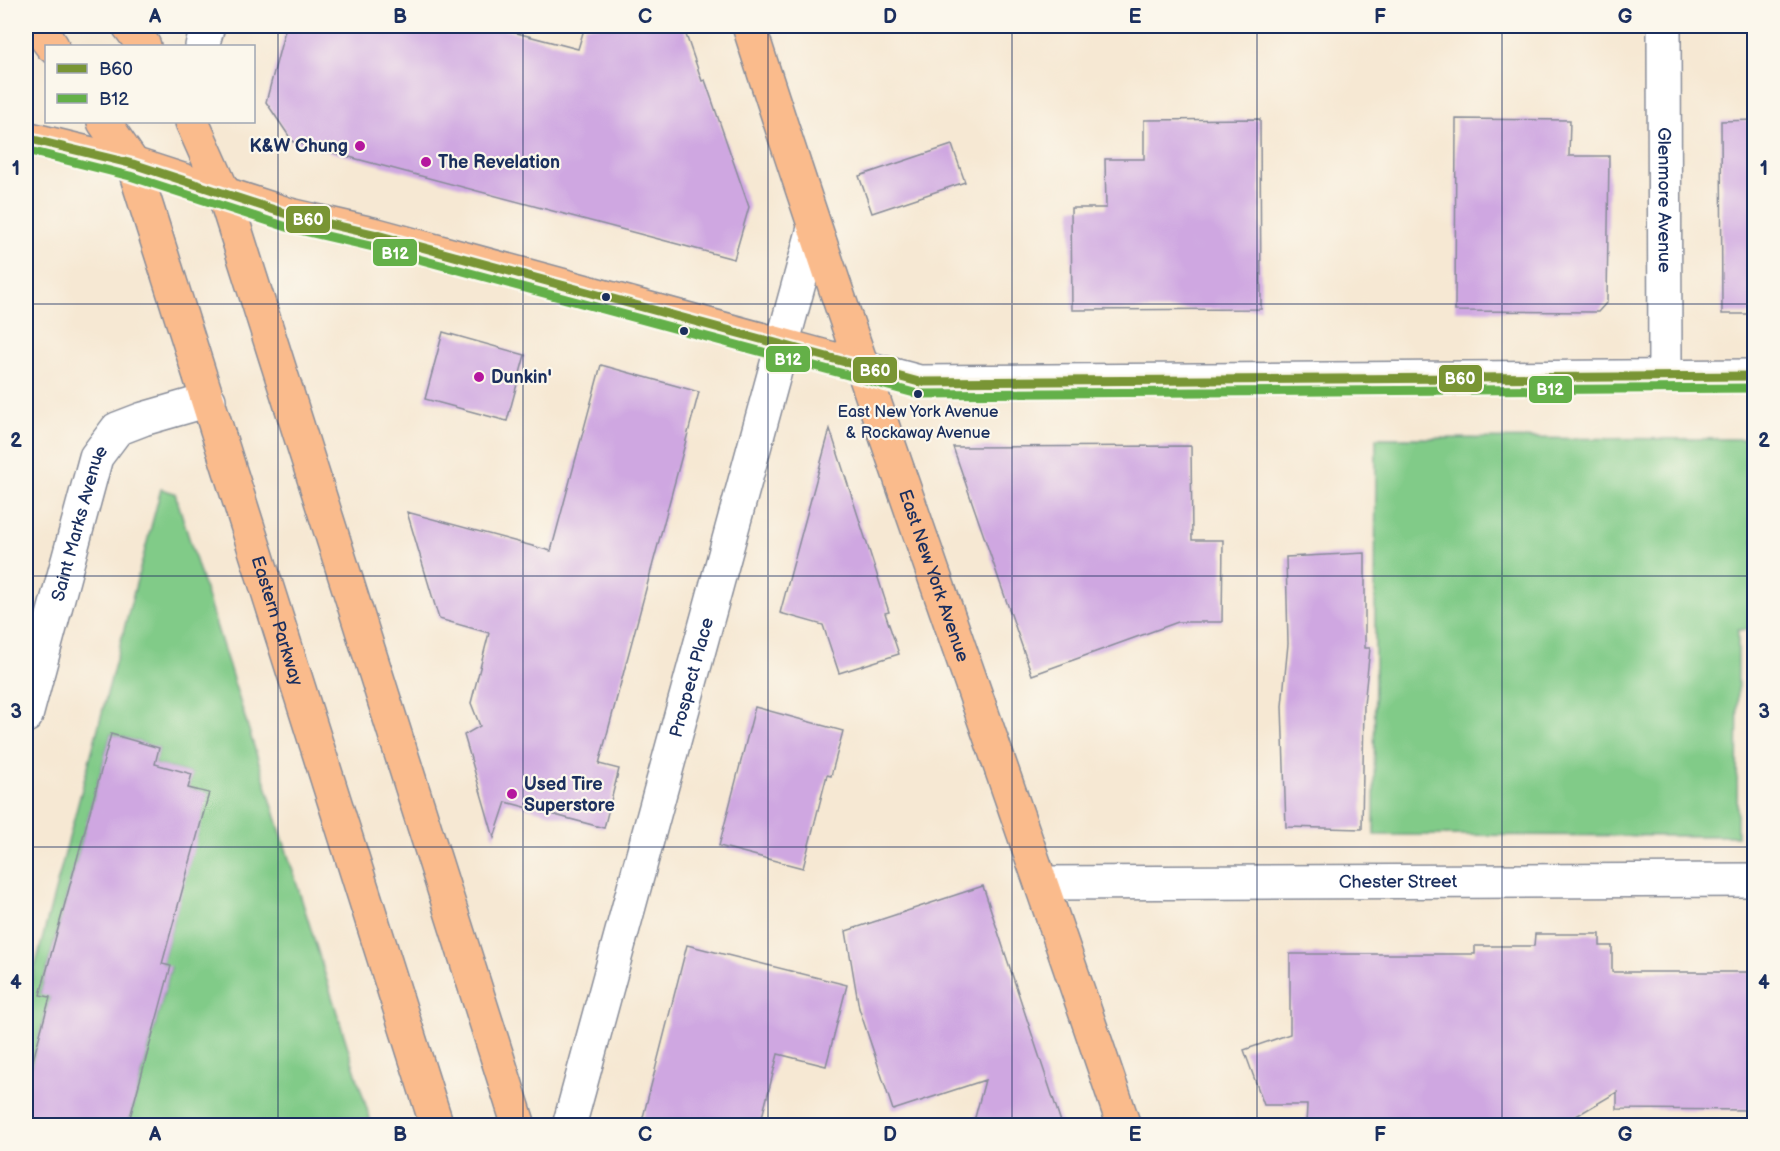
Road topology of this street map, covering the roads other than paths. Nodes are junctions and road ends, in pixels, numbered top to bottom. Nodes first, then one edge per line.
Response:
1 (37, 26) edge
2 (129, 26) edge
3 (208, 26) edge
4 (749, 26) edge
5 (1664, 37) edge
6 (51, 45) edge
7 (143, 45) edge
8 (202, 45) edge
9 (105, 123) edge
10 (192, 123) edge
11 (26, 138) edge
12 (133, 164) junction
13 (224, 194) junction
14 (814, 228) junction
15 (782, 344) junction
16 (863, 367) junction
17 (1665, 376) junction
18 (1755, 376) edge
19 (209, 400) junction
20 (26, 716) edge
21 (1755, 880) edge
22 (1042, 883) junction
23 (436, 1125) edge
24 (519, 1125) edge
25 (569, 1125) edge
26 (1124, 1125) edge

1 - 6 main road
2 - 7 main road
3 - 8 street
4 - 14 main road, East New York Avenue
5 - 17 street, Glenmore Avenue
9 - 12 main road, Eastern Parkway
10 - 13 main road
11 - 12 main road
12 - 13 main road
12 - 19 main road, Eastern Parkway
13 - 15 main road
13 - 24 main road
14 - 15 street, Prospect Place
14 - 16 main road, East New York Avenue
15 - 16 main road
15 - 25 street, Prospect Place
16 - 17 street
16 - 22 main road, East New York Avenue
17 - 18 street
19 - 20 street, Saint Marks Avenue
19 - 23 main road, Eastern Parkway
21 - 22 street, Chester Street
22 - 26 main road, East New York Avenue

